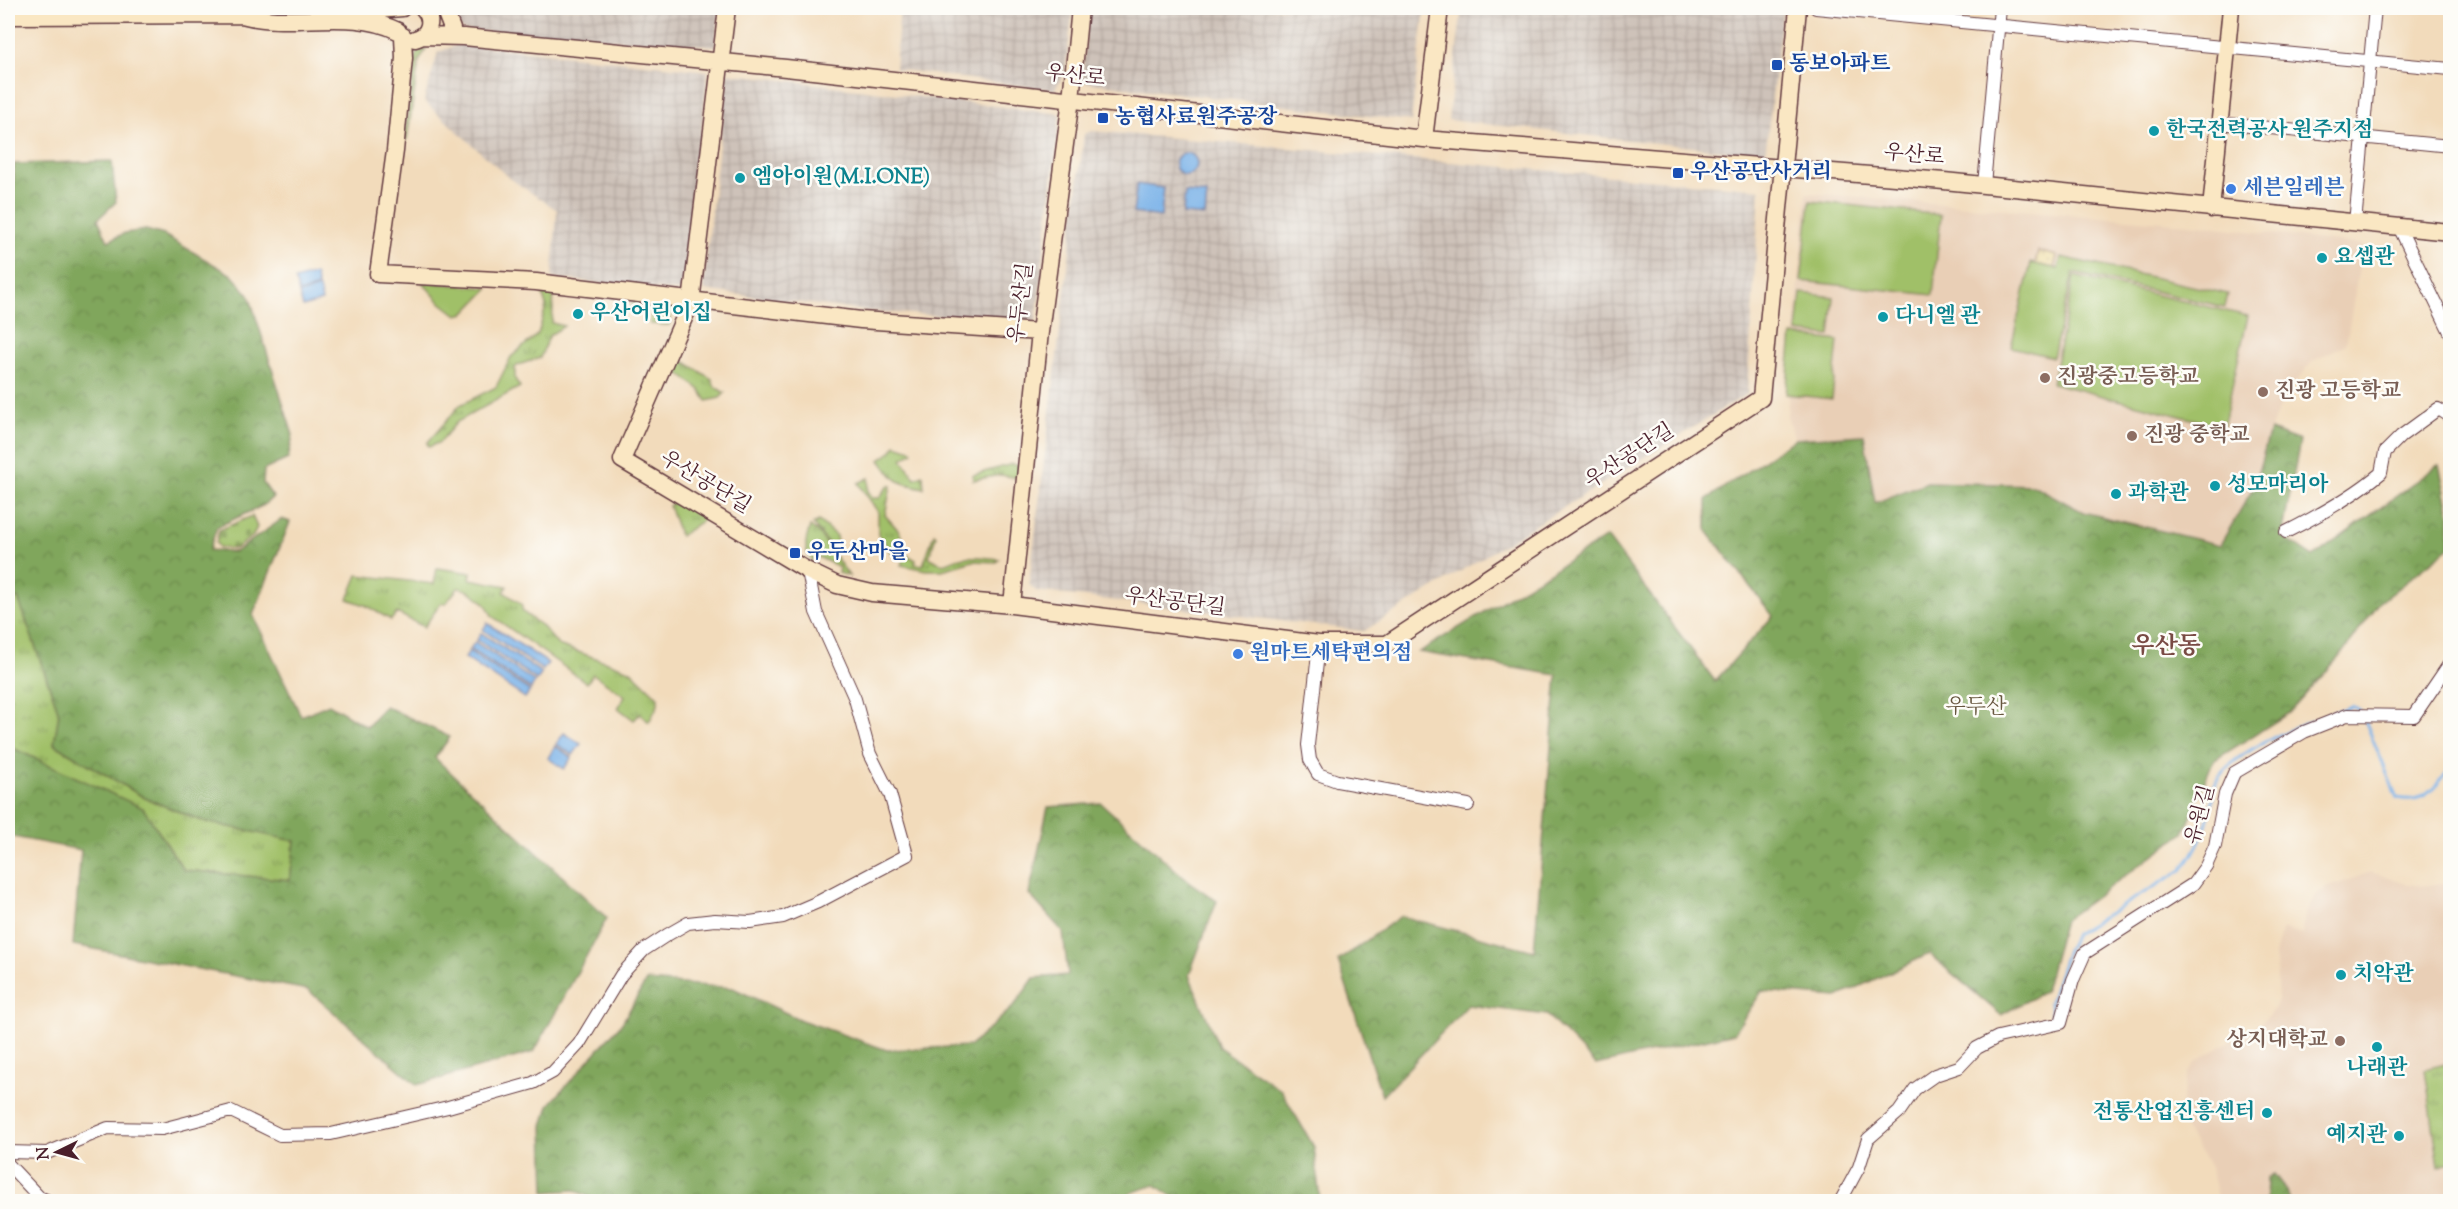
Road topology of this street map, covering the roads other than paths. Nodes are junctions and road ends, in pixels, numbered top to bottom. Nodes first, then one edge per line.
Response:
1 (402, 8) edge
2 (447, 8) edge
3 (727, 8) edge
4 (1080, 8) edge
5 (1440, 8) edge
6 (1798, 8) edge
7 (1816, 8) edge
8 (2000, 8) edge
9 (2231, 8) edge
10 (2375, 8) edge
11 (253, 10) edge
12 (427, 11) edge
13 (8, 16) edge
14 (1998, 25) junction
15 (458, 33) junction
16 (409, 36) junction
17 (2227, 48) junction
18 (721, 61) junction
19 (2370, 62) junction
20 (2451, 69) edge
21 (1071, 99) junction
22 (2219, 123) junction
23 (2363, 136) junction
24 (1424, 139) junction
25 (2451, 146) edge
26 (1781, 167) junction
27 (1984, 185) junction
28 (2211, 209) junction
29 (2355, 223) junction
30 (2399, 227) junction
31 (2451, 232) edge
32 (691, 302) junction
33 (1040, 332) junction
34 (2451, 332) edge
35 (2451, 417) edge
36 (2286, 532) dead end
37 (808, 571) junction
38 (1012, 604) junction
39 (1319, 644) junction
40 (2451, 663) edge
41 (1467, 805) dead end
42 (8, 1152) edge
43 (8, 1164) edge
44 (51, 1202) edge
45 (1840, 1202) edge

1 - 11 street
1 - 16 street
2 - 15 street
3 - 18 street, 우산공단길
4 - 21 street, 우두산길
5 - 24 street
6 - 26 street, 우산공단길
7 - 14 street
8 - 14 street
9 - 17 street
10 - 19 street
11 - 13 street
11 - 16 street, 우산로
12 - 15 street
12 - 16 street
14 - 17 street
14 - 27 street
15 - 16 street, 우산로
15 - 18 street, 우산로
16 - 32 street
17 - 19 street
17 - 22 street
18 - 21 street, 우산로
18 - 32 street, 우산공단길
19 - 20 street
19 - 23 street
21 - 24 street, 우산로
21 - 33 street, 우두산길
22 - 23 street
22 - 28 street
23 - 25 street
23 - 29 street
24 - 26 street, 우산로
26 - 27 street, 우산로
26 - 39 street, 우산공단길
27 - 28 street, 우산로
28 - 29 street, 우산로
29 - 30 street, 우산로
30 - 31 street, 우산로
30 - 34 street
32 - 33 street
32 - 37 street, 우산공단길
33 - 38 street, 우두산길
35 - 36 street
37 - 38 street, 우산공단길
37 - 42 street
38 - 39 street, 우산공단길
39 - 41 street
40 - 45 street, 유원길
43 - 44 street

